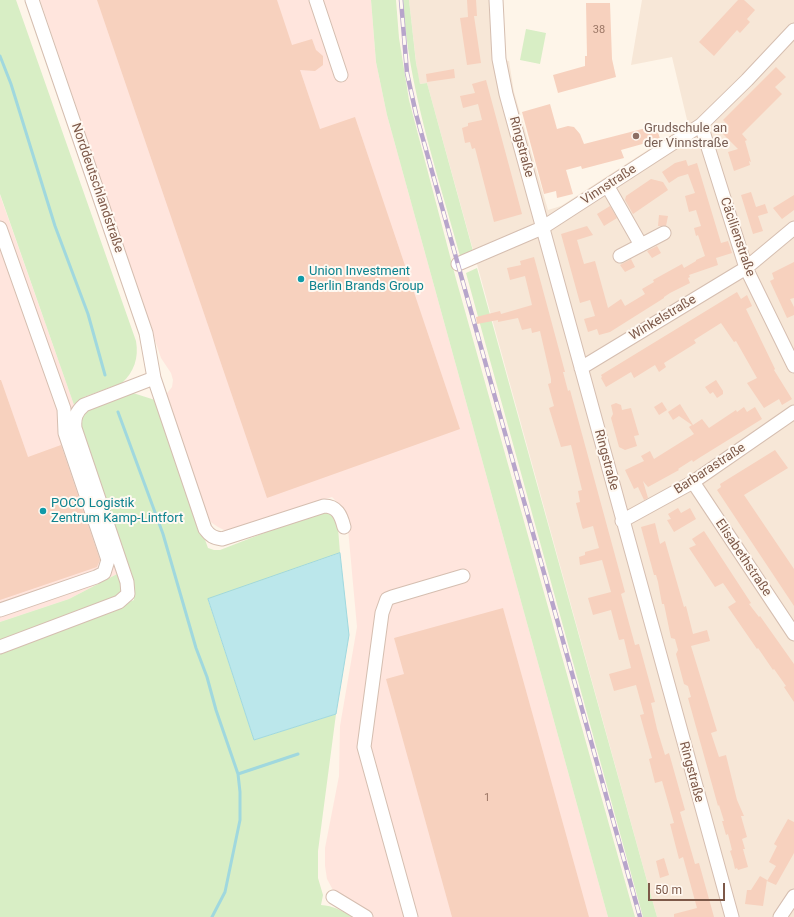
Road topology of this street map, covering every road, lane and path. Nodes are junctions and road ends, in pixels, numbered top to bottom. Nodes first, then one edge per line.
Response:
1 (32, 0) edge
2 (316, 0) edge
3 (496, 0) edge
4 (794, 30) edge
5 (341, 75) dead end
6 (701, 125) junction
7 (608, 187) junction
8 (0, 228) edge
9 (542, 228) junction
10 (794, 228) edge
11 (664, 233) dead end
12 (641, 245) junction
13 (620, 256) dead end
14 (458, 264) dead end
15 (746, 268) junction
16 (794, 366) edge
17 (581, 368) junction
18 (154, 378) junction
19 (794, 412) edge
20 (693, 482) junction
21 (622, 521) junction
22 (344, 527) dead end
23 (463, 576) dead end
24 (0, 610) edge
25 (794, 634) edge
26 (0, 647) edge
27 (794, 896) edge
28 (333, 897) dead end
29 (366, 917) edge
30 (411, 917) edge
31 (732, 917) edge
32 (780, 917) edge

1 - 18 street, Norddeutschlandstraße
2 - 5 street
3 - 9 street, Ringstraße
4 - 6 street, Vinnstraße
6 - 7 street, Vinnstraße
6 - 15 street, Cäcilienstraße
7 - 9 street, Vinnstraße
7 - 12 street
8 - 24 street
9 - 14 street, Vinnstraße
9 - 17 street, Ringstraße
10 - 15 street, Winkelstraße
11 - 12 street
12 - 13 street
15 - 16 street, Cäcilienstraße
15 - 17 street, Winkelstraße
17 - 21 street, Ringstraße
18 - 22 street, Norddeutschlandstraße
18 - 26 street
19 - 20 street, Barbarastraße
20 - 21 street, Barbarastraße
20 - 25 street, Elisabethstraße
21 - 31 street, Ringstraße
23 - 30 street
27 - 32 street
28 - 29 street

